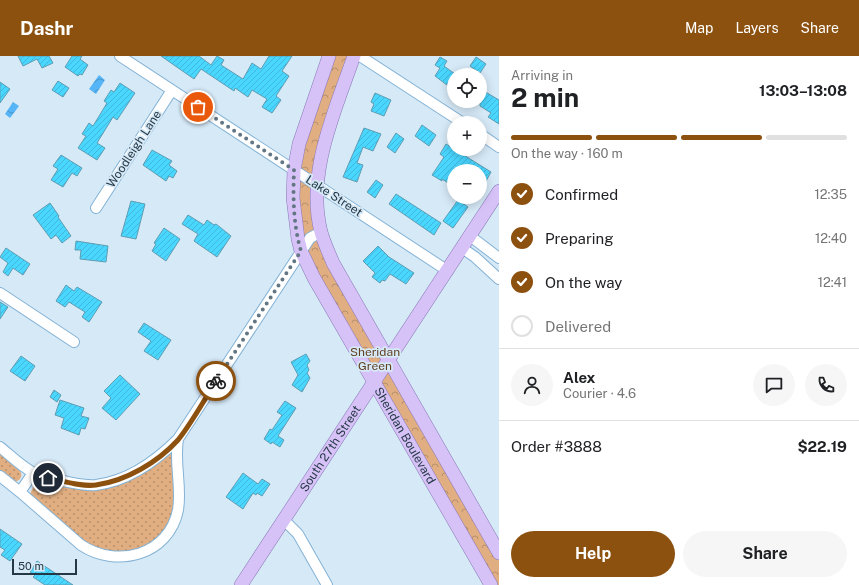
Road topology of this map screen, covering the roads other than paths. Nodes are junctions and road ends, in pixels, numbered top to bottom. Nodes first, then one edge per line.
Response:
1 (120, 56) edge
2 (329, 56) edge
3 (354, 56) edge
4 (360, 56) edge
5 (172, 90) junction
6 (452, 116) edge
7 (487, 138) edge
8 (499, 146) edge
9 (294, 170) junction
10 (317, 185) junction
11 (499, 191) edge
12 (96, 208) dead end
13 (321, 232) junction
14 (470, 236) junction
15 (462, 248) junction
16 (301, 251) junction
17 (499, 258) edge
18 (448, 271) junction
19 (499, 279) edge
20 (0, 293) edge
21 (74, 342) dead end
22 (389, 359) junction
23 (374, 382) junction
24 (178, 439) junction
25 (0, 447) edge
26 (33, 473) junction
27 (0, 476) edge
28 (20, 492) junction
29 (284, 520) junction
30 (499, 553) edge
31 (241, 585) edge
32 (327, 585) edge
33 (491, 585) edge

1 - 5 street, Lake Street
2 - 9 main road, Sheridan Boulevard
3 - 10 main road, Sheridan Boulevard
4 - 6 street
5 - 9 street, Lake Street
5 - 12 street, Woodleigh Lane
7 - 8 street
9 - 10 street, Lake Street
9 - 16 main road, Sheridan Boulevard
10 - 13 main road, Sheridan Boulevard
10 - 18 street, Lake Street
11 - 14 main road, South 27th Street
13 - 16 street
13 - 22 main road, Sheridan Boulevard
14 - 15 main road, South 27th Street
14 - 17 street
15 - 18 main road, South 27th Street
15 - 19 street
16 - 23 main road, Sheridan Boulevard
16 - 24 street
18 - 22 main road, South 27th Street
20 - 21 street
22 - 23 main road, South 27th Street
22 - 30 main road, Sheridan Boulevard
23 - 29 main road, South 27th Street
23 - 33 main road, Sheridan Boulevard
24 - 26 street
24 - 28 street
25 - 26 street
26 - 28 street
27 - 28 street
29 - 31 main road, South 27th Street
29 - 32 street

